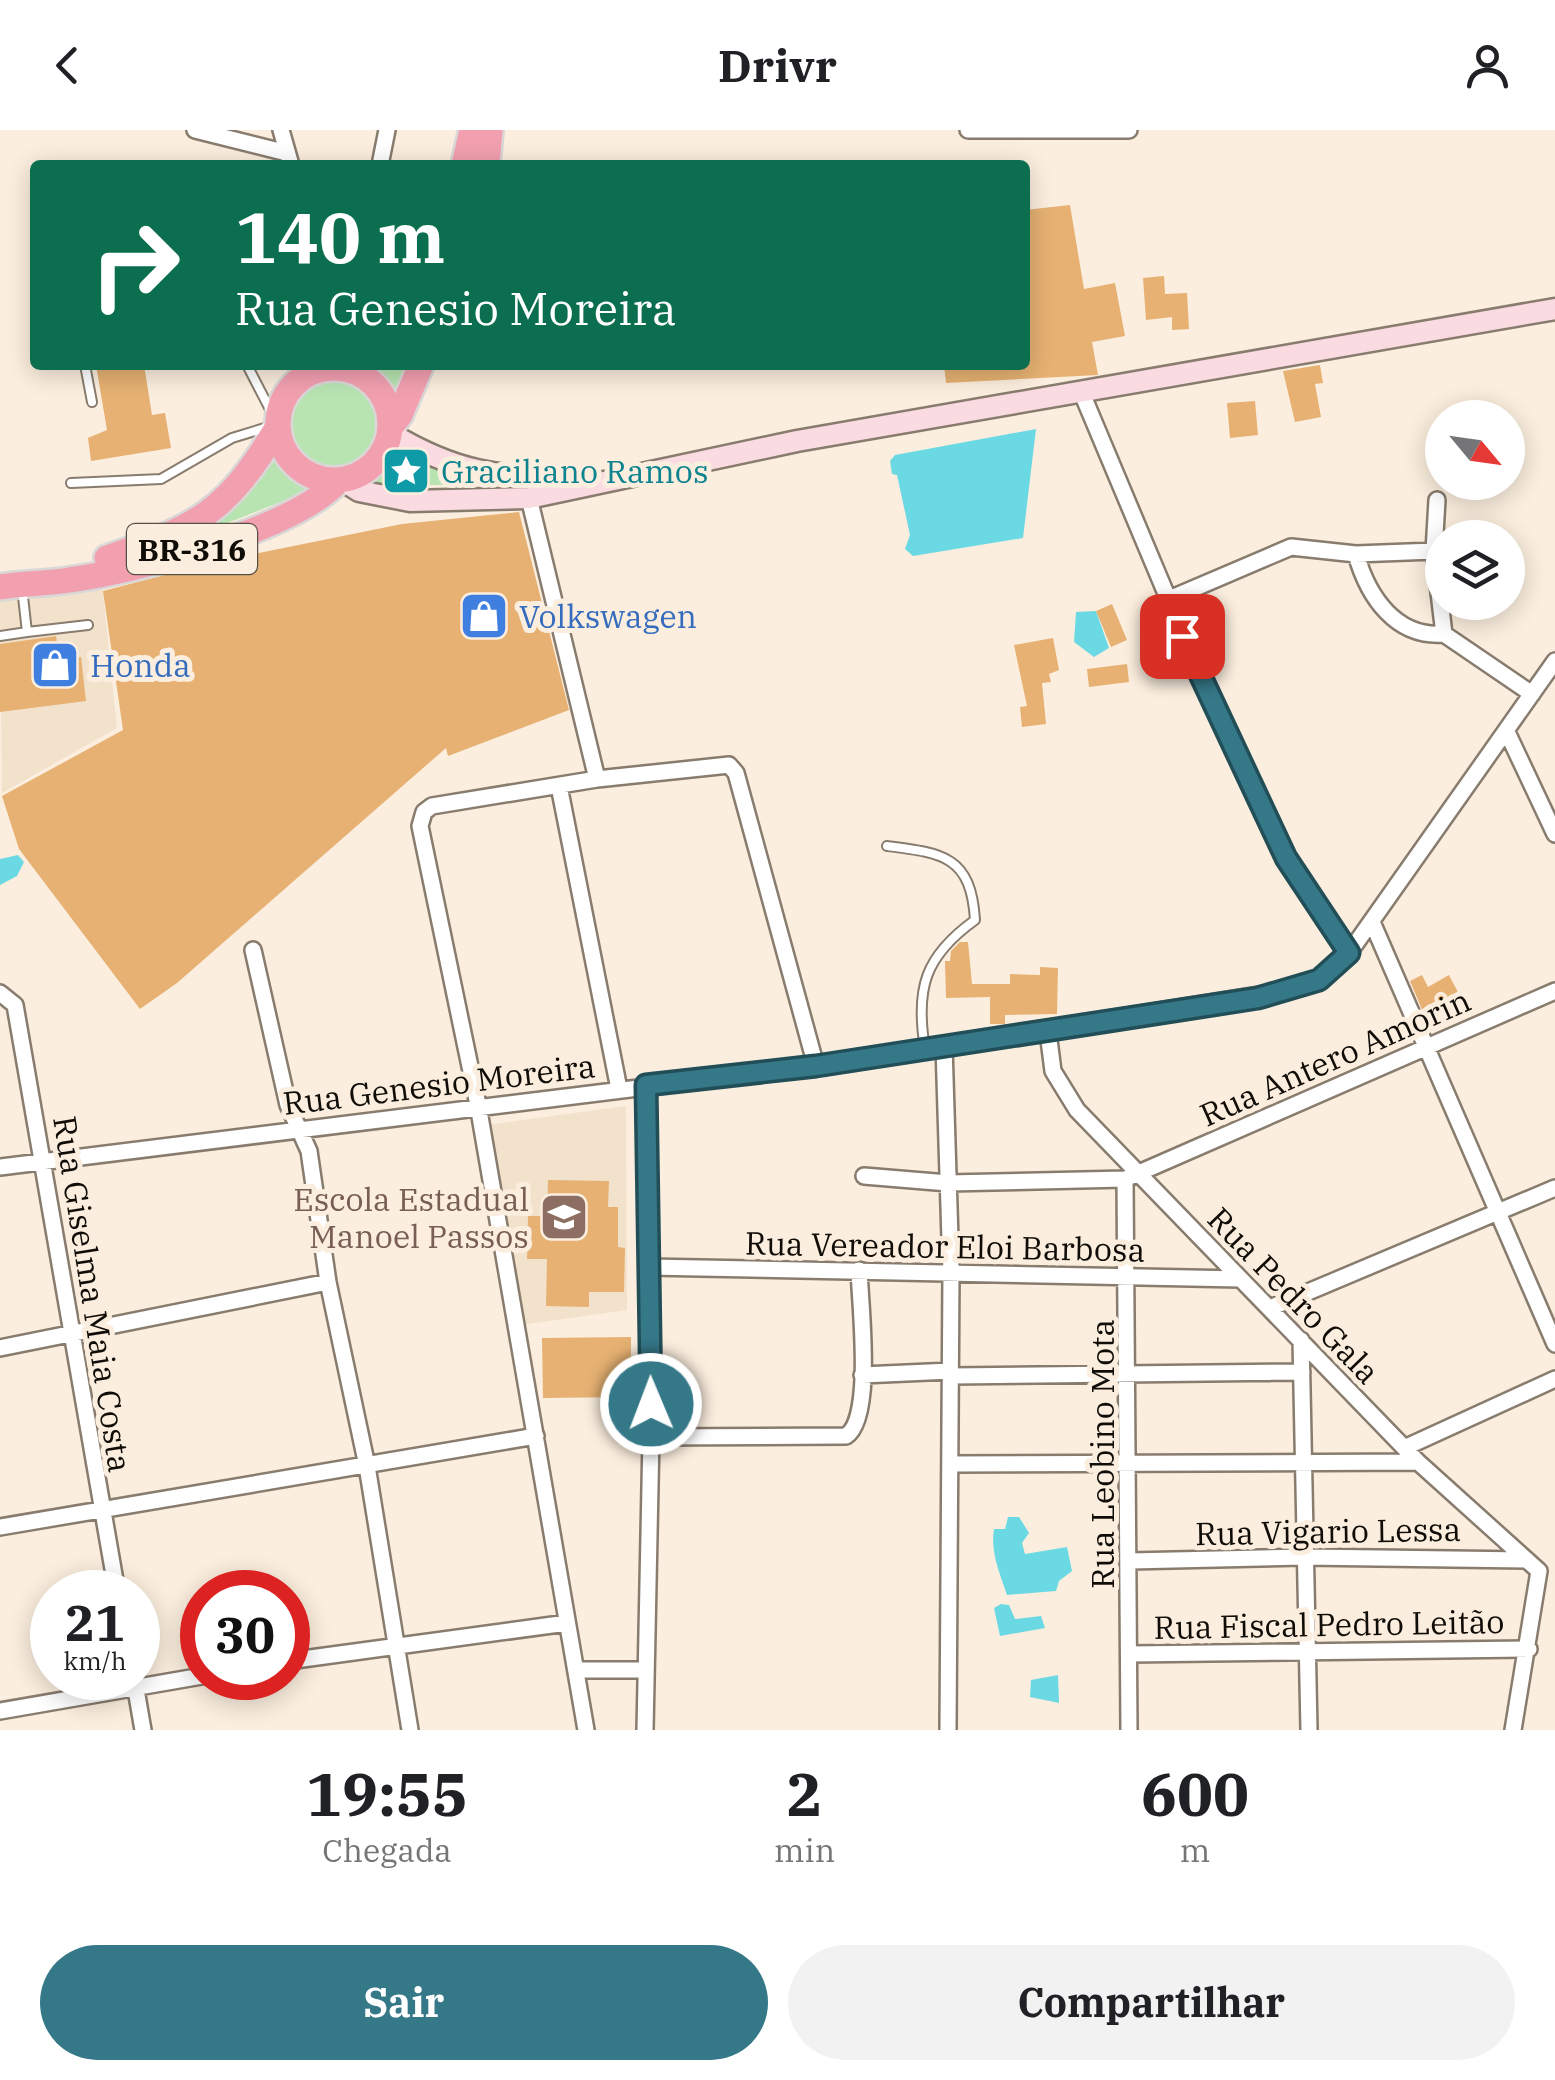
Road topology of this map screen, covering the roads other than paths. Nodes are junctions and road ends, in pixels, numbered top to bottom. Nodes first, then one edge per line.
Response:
1 (195, 130) edge
2 (281, 130) edge
3 (387, 130) edge
4 (472, 130) edge
5 (490, 130) edge
6 (970, 130) edge
7 (1129, 130) edge
8 (289, 159) edge
9 (381, 160) edge
10 (465, 160) edge
11 (487, 160) edge
12 (1555, 308) edge
13 (86, 370) edge
14 (250, 370) edge
15 (322, 370) edge
16 (349, 370) edge
17 (419, 370) edge
18 (1081, 391) junction
19 (92, 402) dead end
20 (278, 426) junction
21 (391, 430) junction
22 (340, 480) junction
23 (607, 480) junction
24 (71, 483) dead end
25 (529, 498) junction
26 (1437, 500) dead end
27 (1436, 520) edge
28 (1425, 551) edge
29 (1356, 554) junction
30 (17, 585) edge
31 (1166, 600) junction
32 (1442, 620) edge
33 (88, 626) dead end
34 (26, 632) junction
35 (1444, 634) junction
36 (0, 636) edge
37 (1555, 661) edge
38 (1532, 694) junction
39 (1507, 732) junction
40 (598, 780) junction
41 (559, 786) junction
42 (1549, 804) edge
43 (1555, 834) edge
44 (886, 846) dead end
45 (1372, 922) junction
46 (253, 950) dead end
47 (1349, 953) junction
48 (1555, 991) edge
49 (0, 993) edge
50 (1048, 1032) junction
51 (1426, 1045) junction
52 (944, 1046) junction
53 (925, 1049) junction
54 (816, 1066) junction
55 (646, 1085) junction
56 (619, 1089) junction
57 (478, 1104) junction
58 (299, 1130) junction
59 (43, 1159) junction
60 (0, 1167) edge
61 (864, 1176) dead end
62 (1132, 1176) junction
63 (948, 1183) junction
64 (1555, 1188) edge
65 (1498, 1214) junction
66 (649, 1268) junction
67 (858, 1270) junction
68 (951, 1272) junction
69 (1128, 1278) junction
70 (1240, 1279) junction
71 (328, 1282) junction
72 (1270, 1308) junction
73 (75, 1336) junction
74 (1302, 1340) junction
75 (1555, 1344) edge
76 (0, 1348) edge
77 (1302, 1372) junction
78 (951, 1373) junction
79 (1129, 1373) junction
80 (862, 1375) junction
81 (1555, 1379) edge
82 (536, 1436) junction
83 (651, 1438) junction
84 (1404, 1448) junction
85 (1418, 1462) junction
86 (951, 1464) junction
87 (1130, 1464) junction
88 (1304, 1464) junction
89 (367, 1466) junction
90 (100, 1508) junction
91 (0, 1527) edge
92 (1304, 1557) junction
93 (1130, 1561) junction
94 (1540, 1565) edge
95 (113, 1570) edge
96 (567, 1622) junction
97 (394, 1648) junction
98 (1529, 1649) junction
99 (1306, 1652) junction
100 (1130, 1654) junction
101 (310, 1658) edge
102 (576, 1670) junction
103 (646, 1670) junction
104 (53, 1700) edge
105 (139, 1700) edge
106 (0, 1711) edge
107 (143, 1730) edge
108 (410, 1730) edge
109 (586, 1730) edge
110 (645, 1730) edge
111 (948, 1730) edge
112 (1129, 1730) edge
113 (1309, 1730) edge
114 (1513, 1730) edge

1 - 8 street
2 - 8 street
3 - 9 street
4 - 10 highway
5 - 11 highway
6 - 7 street
12 - 18 main road
13 - 19 lane
14 - 20 lane
15 - 20 highway, BR-316
16 - 21 highway, BR-316
17 - 21 highway, BR-316
18 - 23 main road
18 - 31 street
20 - 22 highway
20 - 24 lane
20 - 30 highway, BR-316
21 - 22 highway, BR-316
21 - 23 main road
22 - 25 main road
22 - 30 highway, BR-316
23 - 25 main road
25 - 40 street
26 - 27 street
28 - 29 street
29 - 31 street
29 - 35 street
30 - 34 lane
31 - 47 street
32 - 35 street
33 - 34 lane
34 - 36 lane
35 - 38 street
37 - 38 street, Rua Genesio Moreira
38 - 39 street, Rua Genesio Moreira
39 - 42 street
39 - 45 street, Rua Genesio Moreira
40 - 41 street
40 - 54 street
41 - 56 street
41 - 57 street
42 - 43 street
44 - 53 lane
45 - 47 street, Rua Genesio Moreira
45 - 51 street
46 - 58 street
47 - 50 street, Rua Genesio Moreira
48 - 51 street, Rua Antero Amorin
49 - 59 street, Rua Giselma Maia Costa
50 - 52 street, Rua Genesio Moreira
50 - 62 street, Rua Pedro Gala
51 - 62 street, Rua Antero Amorin
51 - 65 street
52 - 53 street, Rua Genesio Moreira
52 - 63 street
53 - 54 street, Rua Genesio Moreira
54 - 55 street, Rua Genesio Moreira
55 - 56 street, Rua Genesio Moreira
55 - 66 street
56 - 57 street, Rua Genesio Moreira
57 - 58 street, Rua Genesio Moreira
57 - 82 street
58 - 59 street, Rua Genesio Moreira
58 - 71 street
59 - 60 street, Rua Genesio Moreira
59 - 73 street, Rua Giselma Maia Costa
61 - 63 street
62 - 63 street
62 - 69 street, Rua Leobino Mota
62 - 70 street, Rua Pedro Gala
63 - 68 street
64 - 65 street
65 - 72 street
65 - 75 street
66 - 67 street, Rua Vereador Eloi Barbosa
66 - 83 street
67 - 68 street, Rua Vereador Eloi Barbosa
67 - 80 street
68 - 69 street, Rua Vereador Eloi Barbosa
68 - 78 street
69 - 70 street, Rua Vereador Eloi Barbosa
69 - 79 street, Rua Leobino Mota
70 - 72 street, Rua Pedro Gala
71 - 73 street
71 - 89 street
72 - 74 street, Rua Pedro Gala
73 - 76 street
73 - 90 street, Rua Giselma Maia Costa
74 - 77 street
74 - 84 street, Rua Pedro Gala
77 - 79 street
77 - 88 street
78 - 79 street
78 - 80 street
78 - 86 street
79 - 87 street, Rua Leobino Mota
80 - 83 street
81 - 84 street
82 - 89 street
82 - 96 street
83 - 103 street
84 - 85 street, Rua Pedro Gala
85 - 88 street
85 - 94 street, Rua Pedro Gala
86 - 87 street
86 - 111 street
87 - 88 street
87 - 93 street, Rua Leobino Mota
88 - 92 street
89 - 90 street
89 - 97 street
90 - 91 street
90 - 95 street, Rua Giselma Maia Costa
92 - 93 street, Rua Vigario Lessa
92 - 94 street, Rua Vigario Lessa
92 - 99 street
93 - 100 street, Rua Leobino Mota
94 - 98 street
96 - 97 street
96 - 102 street
97 - 101 street
97 - 108 street
98 - 99 street, Rua Fiscal Pedro Leitão
98 - 114 street
99 - 100 street, Rua Fiscal Pedro Leitão
99 - 113 street
100 - 112 street, Rua Leobino Mota
102 - 103 street
102 - 109 street
103 - 110 street
104 - 106 street
105 - 107 street

